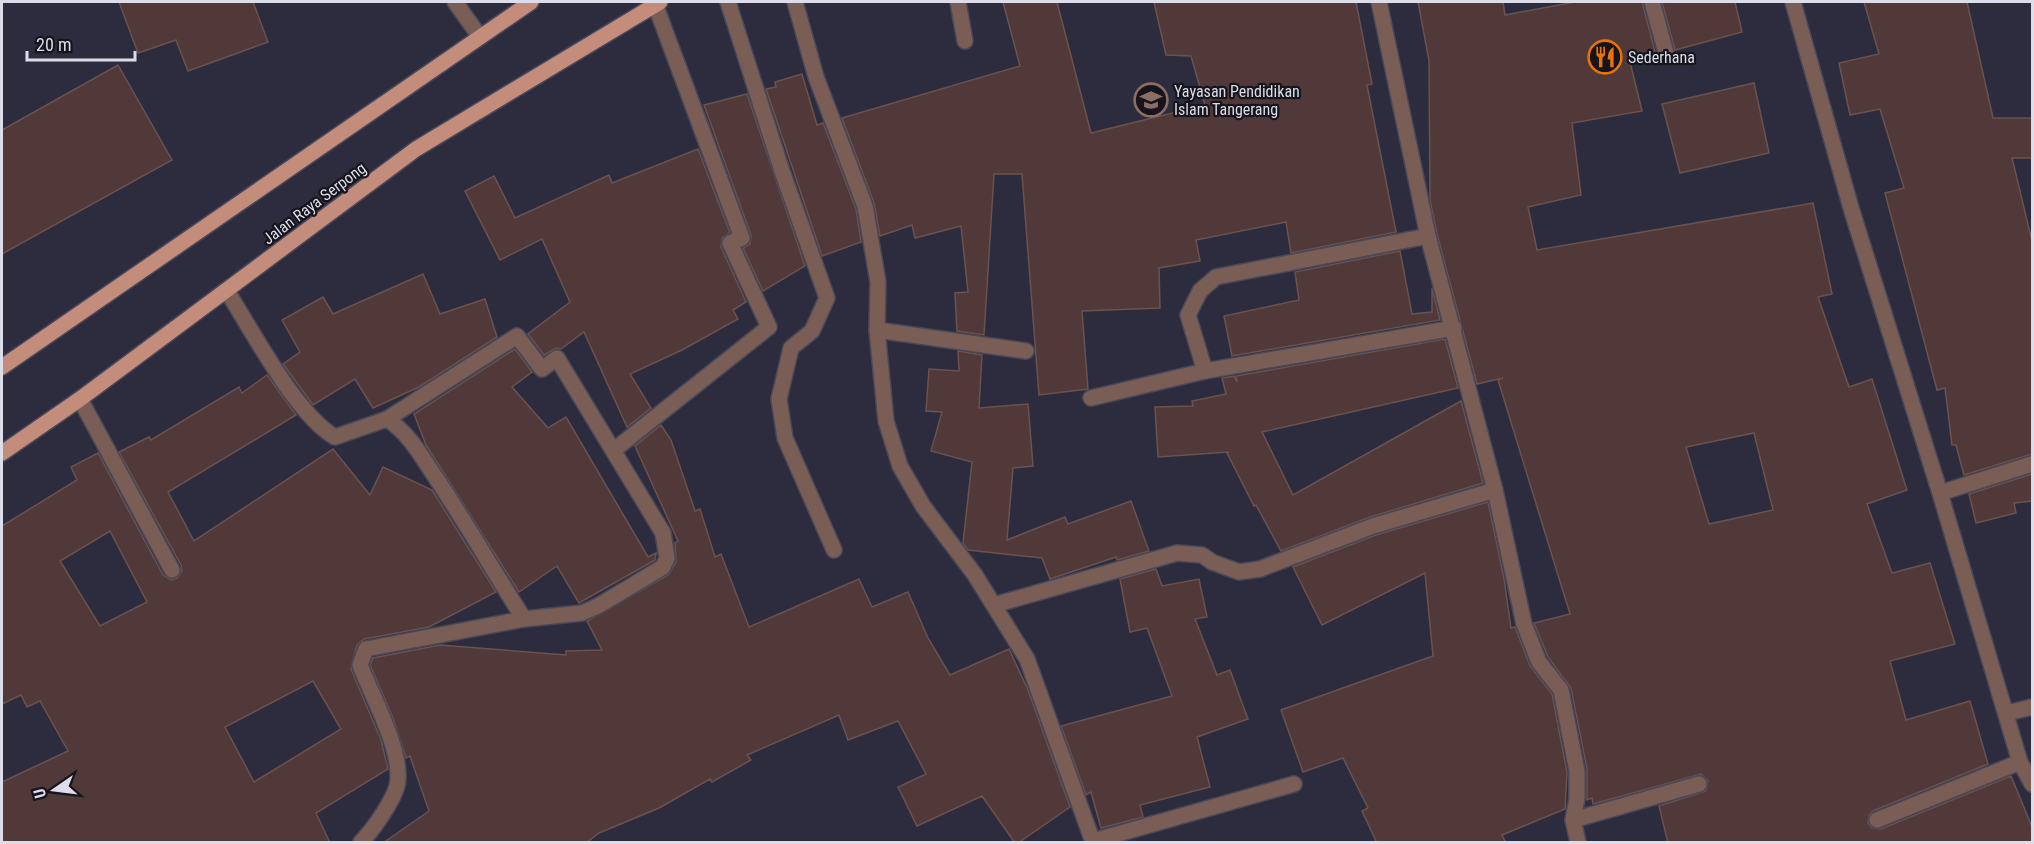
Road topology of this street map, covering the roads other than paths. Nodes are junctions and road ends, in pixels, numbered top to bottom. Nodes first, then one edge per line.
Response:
1 (455, 2) edge
2 (531, 2) edge
3 (728, 2) edge
4 (795, 2) edge
5 (958, 2) edge
6 (1379, 2) edge
7 (1652, 2) edge
8 (1793, 2) edge
9 (658, 3) edge
10 (514, 7) edge
11 (480, 37) junction
12 (965, 41) dead end
13 (1666, 52) dead end
14 (1428, 236) junction
15 (226, 291) junction
16 (1454, 328) junction
17 (877, 330) junction
18 (1026, 351) dead end
19 (2, 367) edge
20 (1205, 371) junction
21 (1091, 398) dead end
22 (80, 399) junction
23 (387, 419) junction
24 (614, 450) junction
25 (2, 453) edge
26 (2032, 464) edge
27 (1495, 490) junction
28 (1940, 493) junction
29 (834, 550) dead end
30 (172, 570) dead end
31 (994, 605) junction
32 (524, 619) junction
33 (2032, 707) edge
34 (2007, 713) junction
35 (2020, 762) junction
36 (1294, 784) dead end
37 (1699, 784) dead end
38 (2032, 784) edge
39 (1572, 820) junction
40 (1877, 820) dead end
41 (1094, 842) edge
42 (362, 843) edge
43 (1578, 843) edge

1 - 11 street
2 - 10 main road
3 - 29 street
4 - 17 street
5 - 12 street
6 - 14 street
7 - 13 street
8 - 28 street
9 - 15 main road, Jalan Raya Serpong
9 - 24 street
10 - 11 main road
11 - 19 main road
14 - 16 street
14 - 20 street
15 - 22 main road, Jalan Raya Serpong
15 - 23 street
16 - 20 street
16 - 27 street
17 - 18 street
17 - 31 street
20 - 21 street
22 - 25 main road, Jalan Raya Serpong
22 - 30 street
23 - 24 street
23 - 32 street
24 - 32 street
26 - 28 street
27 - 31 street
27 - 39 street
28 - 34 street
31 - 41 street
32 - 42 street
33 - 34 street
34 - 35 street
35 - 38 street
35 - 40 street
36 - 41 street
37 - 39 street
39 - 43 street

